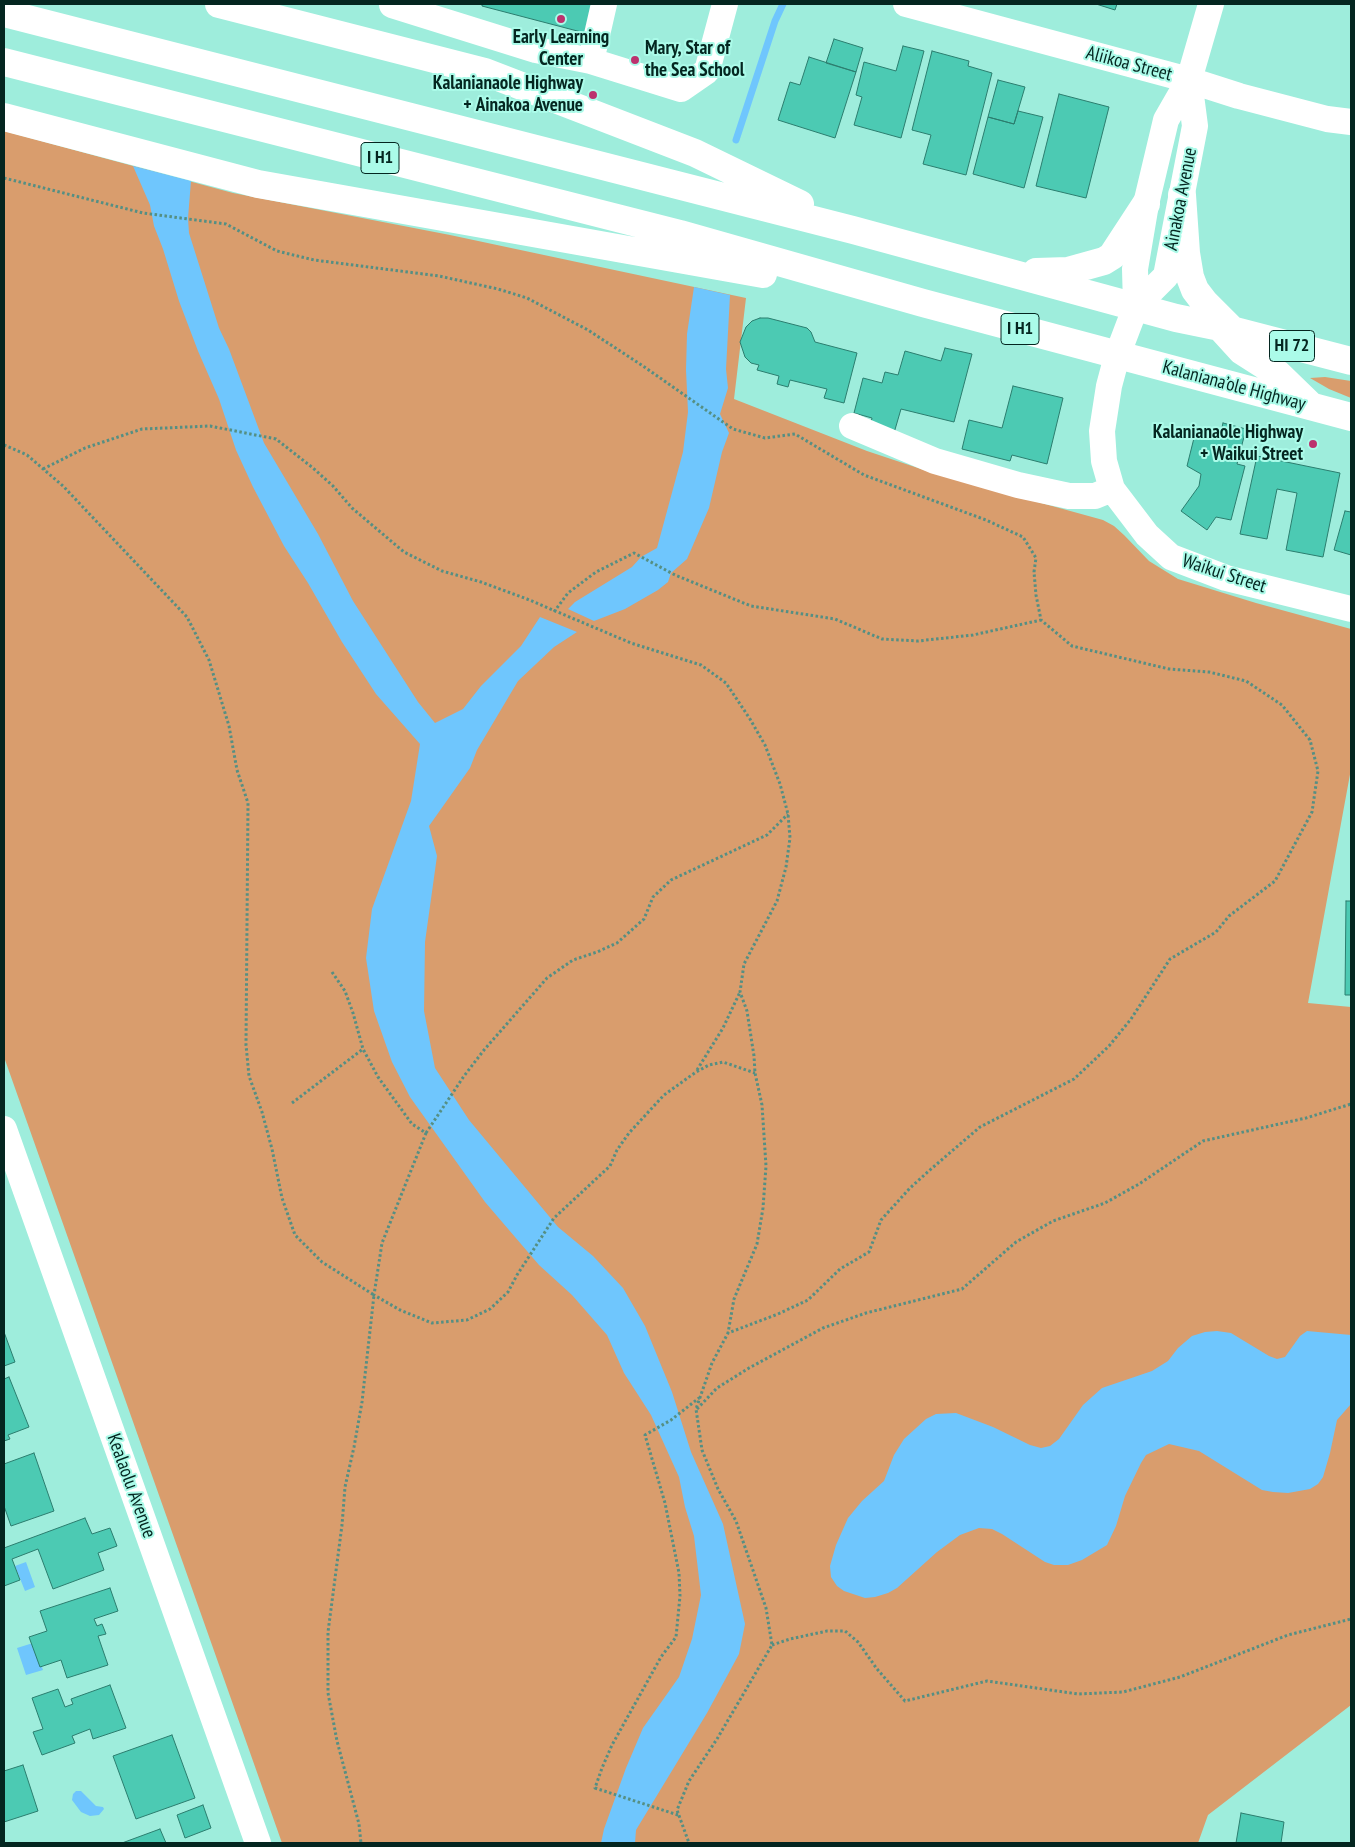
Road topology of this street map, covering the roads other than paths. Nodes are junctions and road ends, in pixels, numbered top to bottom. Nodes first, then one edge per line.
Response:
1 (219, 4) edge
2 (604, 4) edge
3 (725, 4) edge
4 (906, 4) edge
5 (1210, 4) edge
6 (392, 5) dead end
7 (4, 13) edge
8 (591, 61) junction
9 (4, 62) edge
10 (1189, 80) junction
11 (4, 116) edge
12 (1351, 122) edge
13 (1182, 195) junction
14 (1146, 204) junction
15 (853, 230) junction
16 (1005, 270) junction
17 (923, 303) junction
18 (1136, 306) junction
19 (1226, 329) junction
20 (1117, 356) junction
21 (1351, 361) edge
22 (1312, 407) junction
23 (1351, 417) edge
24 (852, 426) dead end
25 (1112, 489) junction
26 (1351, 609) edge
27 (4, 1129) edge
28 (258, 1843) edge

1 - 15 highway
2 - 8 street
3 - 8 street
4 - 10 street, Aliikoa Street
5 - 10 street, Ainakoa Avenue
6 - 8 street
7 - 15 highway, I H1
9 - 17 highway, I H1
10 - 12 street, Aliikoa Street
10 - 13 street, Ainakoa Avenue
10 - 14 street, Ainakoa Avenue
11 - 17 highway
13 - 18 street, Ainakoa Avenue
13 - 19 highway
14 - 16 highway
14 - 18 street, Ainakoa Avenue
15 - 16 highway, I H1
16 - 18 highway, I H1
17 - 20 highway, I H1
18 - 19 highway, HI 72
18 - 20 street, Ainakoa Avenue
19 - 21 highway, HI 72
19 - 22 highway
20 - 22 highway, Kalaniana’ole Highway
20 - 25 street, Waikui Street
22 - 23 highway, Kalaniana’ole Highway
24 - 25 street
25 - 26 street, Waikui Street
27 - 28 street, Kealaolu Avenue

